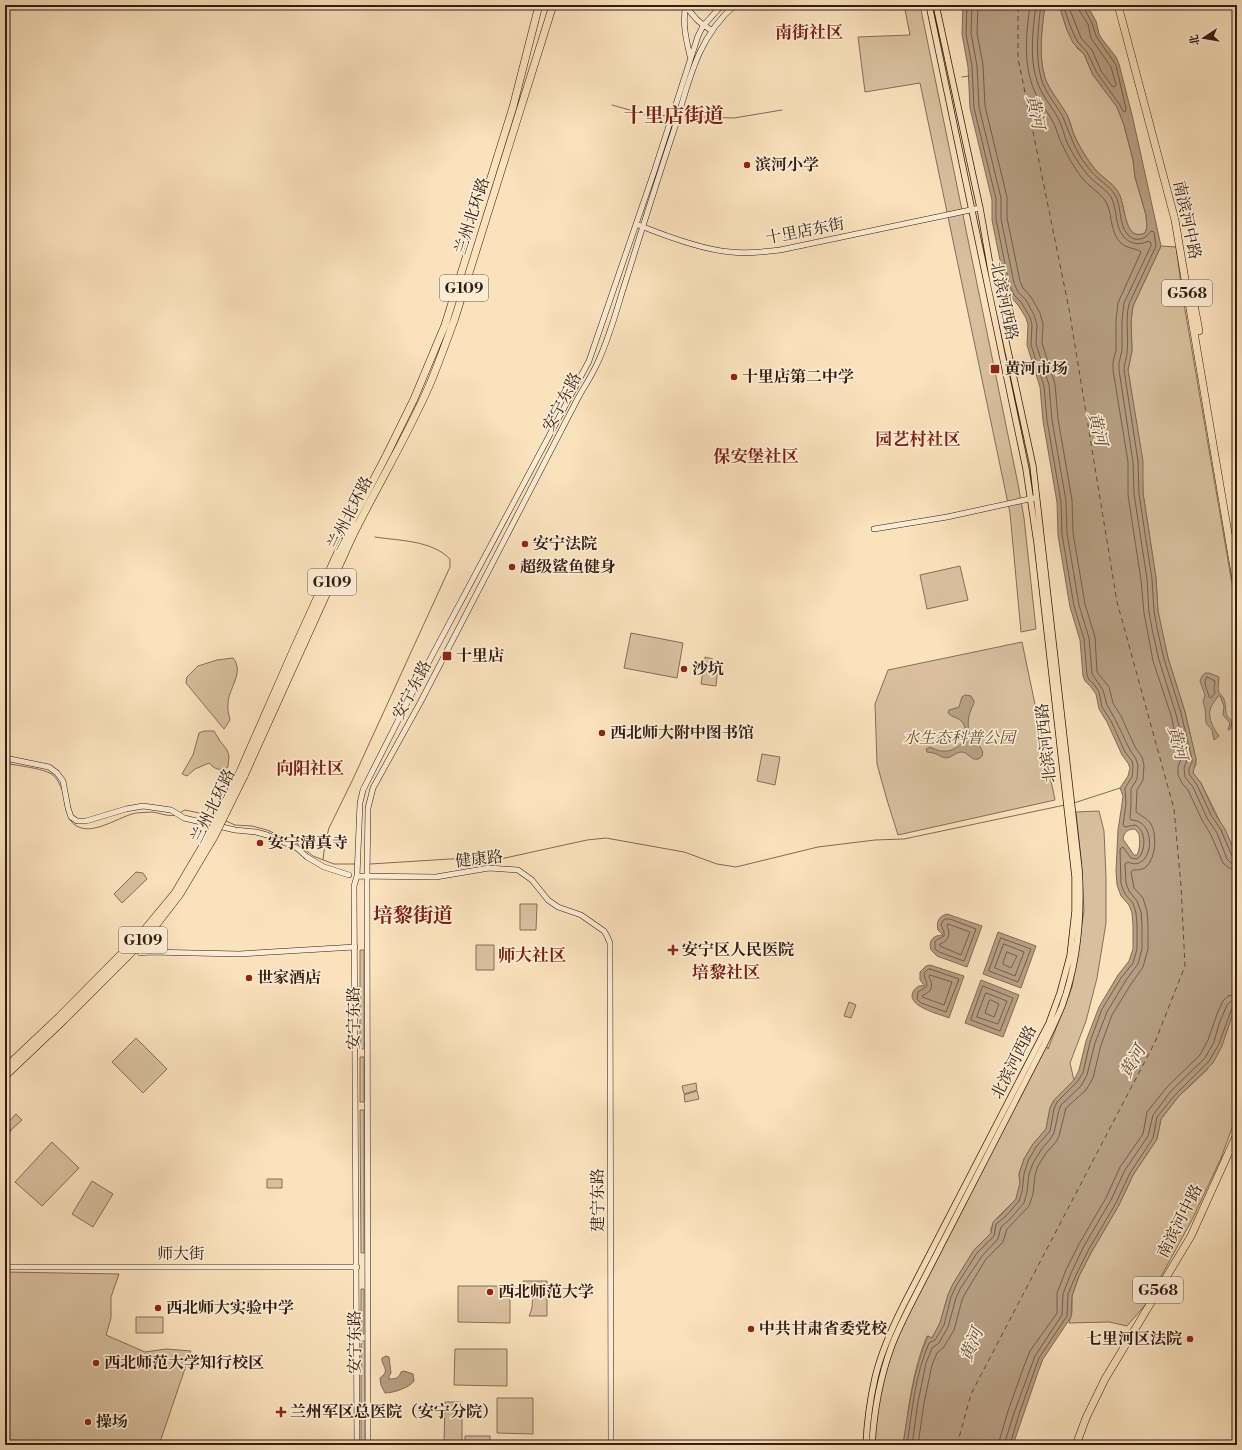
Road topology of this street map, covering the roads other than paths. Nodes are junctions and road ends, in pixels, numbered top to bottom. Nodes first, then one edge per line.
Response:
1 (538, 5) edge
2 (553, 5) edge
3 (686, 5) edge
4 (695, 5) edge
5 (713, 5) edge
6 (722, 5) edge
7 (735, 5) edge
8 (929, 5) edge
9 (936, 5) edge
10 (1118, 5) edge
11 (1123, 5) edge
12 (704, 26) junction
13 (711, 30) junction
14 (690, 57) junction
15 (980, 208) junction
16 (972, 210) junction
17 (636, 224) junction
18 (643, 227) junction
19 (390, 457) junction
20 (1037, 497) junction
21 (1030, 499) junction
22 (1039, 513) junction
23 (874, 529) dead end
24 (1237, 558) edge
25 (1237, 586) edge
26 (5, 758) edge
27 (241, 775) junction
28 (1069, 801) junction
29 (1070, 810) junction
30 (349, 875) dead end
31 (357, 876) junction
32 (367, 876) junction
33 (355, 947) junction
34 (140, 953) dead end
35 (610, 954) joint
36 (5, 1068) edge
37 (5, 1076) edge
38 (1237, 1134) edge
39 (1237, 1145) edge
40 (5, 1267) edge
41 (357, 1267) junction
42 (368, 1432) junction
43 (357, 1433) junction
44 (357, 1445) edge
45 (368, 1445) edge
46 (611, 1445) edge
47 (866, 1445) edge
48 (872, 1445) edge
49 (1076, 1445) edge
50 (1080, 1445) edge

1 - 19 highway, 兰州北环路 / G109
2 - 19 highway, 兰州北环路 / G109
3 - 12 main road
3 - 14 main road
4 - 5 main road
6 - 12 main road, 安宁东路
7 - 13 main road, 安宁东路
8 - 16 main road, 北滨河西路
9 - 15 main road, 北滨河西路
10 - 25 highway, 南滨河中路 / G568
11 - 24 highway, 南滨河中路 / G568
12 - 13 main road
12 - 14 main road, 安宁东路
13 - 18 main road, 安宁东路
14 - 17 main road, 安宁东路
15 - 16 main road, 十里店东街
15 - 20 main road, 北滨河西路
16 - 18 main road, 十里店东街
16 - 21 main road, 北滨河西路
17 - 18 main road, 十里店东街
17 - 31 main road, 安宁东路
18 - 32 main road, 安宁东路
19 - 27 highway, 兰州北环路 / G109
20 - 21 main road
20 - 22 main road, 北滨河西路
21 - 22 main road
21 - 23 main road
21 - 28 main road, 北滨河西路
22 - 28 main road, 北滨河西路
26 - 30 main road
27 - 36 highway, 兰州北环路 / G109, bridge
27 - 37 highway, 兰州北环路 / G109, bridge
28 - 29 main road, 北滨河西路
29 - 47 main road, 北滨河西路
29 - 48 main road, 北滨河西路
31 - 32 main road, 健康路
31 - 33 main road, 安宁东路
32 - 35 main road, 健康路
32 - 42 main road, 安宁东路
33 - 34 main road
33 - 41 main road, 安宁东路
35 - 46 main road, 建宁东路
38 - 49 highway, 南滨河中路 / G568
39 - 50 highway, 南滨河中路 / G568
40 - 41 main road, 师大街
41 - 43 main road, 安宁东路
42 - 43 main road
42 - 45 main road, 安宁东路
43 - 44 main road, 安宁东路

